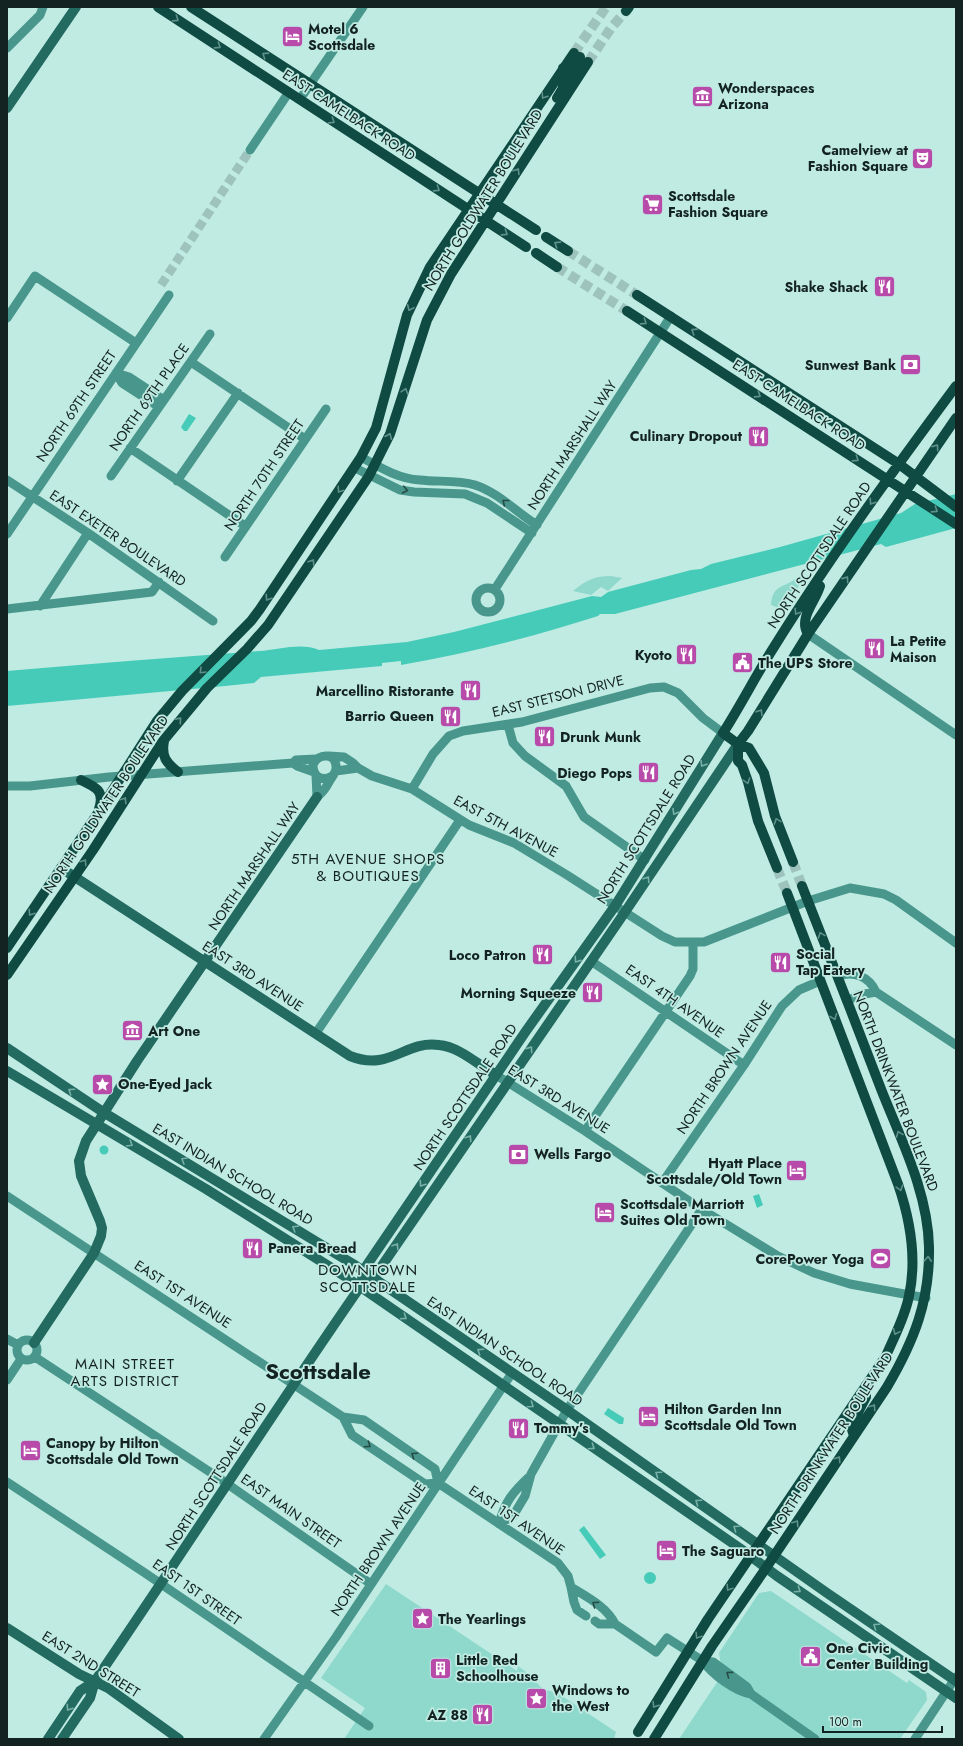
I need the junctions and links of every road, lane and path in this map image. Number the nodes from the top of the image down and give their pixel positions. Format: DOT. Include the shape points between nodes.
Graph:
graph roads {
  1 [pos="76,7"];
  2 [pos="158,7"];
  3 [pos="191,7"];
  4 [pos="363,7"];
  5 [pos="41,11"];
  6 [pos="9,43"];
  7 [pos="563,68"];
  8 [pos="310,84"];
  9 [pos="289,92"];
  10 [pos="300,99"];
  11 [pos="7,108"];
  12 [pos="544,129"];
  13 [pos="250,150"];
  14 [pos="479,193"];
  15 [pos="496,204"];
  16 [pos="468,209"];
  17 [pos="485,220"];
  18 [pos="536,230"];
  19 [pos="546,237"];
  20 [pos="526,246"];
  21 [pos="568,251"];
  22 [pos="536,253"];
  23 [pos="557,267"];
  24 [pos="169,295"];
  25 [pos="638,295"];
  26 [pos="627,311"];
  27 [pos="671,316"];
  28 [pos="7,318"];
  29 [pos="661,333"];
  30 [pos="210,334"];
  31 [pos="136,343"];
  32 [pos="191,362"];
  33 [pos="116,373"];
  34 [pos="956,386"];
  35 [pos="238,393"];
  36 [pos="161,404"];
  37 [pos="326,409"];
  38 [pos="956,418"];
  39 [pos="305,439"];
  40 [pos="130,448"];
  41 [pos="361,457"];
  42 [pos="899,464"];
  43 [pos="375,465"];
  44 [pos="355,468"];
  45 [pos="111,476"];
  46 [pos="369,476"];
  47 [pos="915,476"];
  48 [pos="888,479"];
  49 [pos="7,480"];
  50 [pos="178,481"];
  51 [pos="906,490"];
  52 [pos="32,497"];
  53 [pos="956,507"];
  54 [pos="956,524"];
  55 [pos="245,526"];
  56 [pos="534,529"];
  57 [pos="88,533"];
  58 [pos="7,534"];
  59 [pos="225,557"];
  60 [pos="824,572"];
  61 [pos="159,582"];
  62 [pos="495,589"];
  63 [pos="40,606"];
  64 [pos="7,609"];
  65 [pos="213,621"];
  66 [pos="808,634"];
  67 [pos="508,725"];
  68 [pos="723,733"];
  69 [pos="956,735"];
  70 [pos="164,738"];
  71 [pos="738,744"];
  72 [pos="329,756"];
  73 [pos="316,759"];
  74 [pos="293,763"];
  75 [pos="358,768"];
  76 [pos="178,772"];
  77 [pos="315,773"];
  78 [pos="334,773"];
  79 [pos="141,775"];
  80 [pos="122,776"];
  81 [pos="81,780"];
  82 [pos="7,786"];
  83 [pos="412,789"];
  84 [pos="317,797"];
  85 [pos="98,813"];
  86 [pos="460,820"];
  87 [pos="645,860"];
  88 [pos="793,862"];
  89 [pos="61,868"];
  90 [pos="778,868"];
  91 [pos="75,876"];
  92 [pos="802,886"];
  93 [pos="787,893"];
  94 [pos="808,901"];
  95 [pos="615,906"];
  96 [pos="792,907"];
  97 [pos="625,912"];
  98 [pos="693,943"];
  99 [pos="956,943"];
  100 [pos="7,948"];
  101 [pos="591,961"];
  102 [pos="205,962"];
  103 [pos="7,975"];
  104 [pos="838,976"];
  105 [pos="820,981"];
  106 [pos="876,992"];
  107 [pos="847,1001"];
  108 [pos="666,1012"];
  109 [pos="316,1033"];
  110 [pos="956,1045"];
  111 [pos="7,1048"];
  112 [pos="744,1065"];
  113 [pos="7,1071"];
  114 [pos="496,1075"];
  115 [pos="507,1081"];
  116 [pos="104,1112"];
  117 [pos="96,1124"];
  118 [pos="585,1131"];
  119 [pos="662,1183"];
  120 [pos="7,1196"];
  121 [pos="254,1202"];
  122 [pos="702,1209"];
  123 [pos="246,1215"];
  124 [pos="94,1253"];
  125 [pos="363,1271"];
  126 [pos="373,1278"];
  127 [pos="360,1287"];
  128 [pos="910,1295"];
  129 [pos="926,1298"];
  130 [pos="7,1339"];
  131 [pos="34,1343"];
  132 [pos="18,1345"];
  133 [pos="35,1357"];
  134 [pos="21,1359"];
  135 [pos="512,1373"];
  136 [pos="7,1380"];
  137 [pos="293,1384"];
  138 [pos="866,1385"];
  139 [pos="503,1386"];
  140 [pos="567,1410"];
  141 [pos="342,1417"];
  142 [pos="560,1425"];
  143 [pos="854,1436"];
  144 [pos="7,1482"];
  145 [pos="438,1483"];
  146 [pos="228,1484"];
  147 [pos="499,1524"];
  148 [pos="759,1544"];
  149 [pos="751,1556"];
  150 [pos="774,1556"];
  151 [pos="766,1568"];
  152 [pos="161,1584"];
  153 [pos="371,1584"];
  154 [pos="572,1587"];
  155 [pos="586,1616"];
  156 [pos="595,1621"];
  157 [pos="615,1624"];
  158 [pos="7,1628"];
  159 [pos="688,1652"];
  160 [pos="703,1661"];
  161 [pos="955,1679"];
  162 [pos="95,1681"];
  163 [pos="305,1681"];
  164 [pos="946,1691"];
  165 [pos="956,1698"];
  166 [pos="369,1726"];
  167 [pos="638,1732"];
  168 [pos="48,1739"];
  169 [pos="62,1739"];
  170 [pos="179,1739"];
  171 [pos="264,1739"];
  172 [pos="654,1739"];
  173 [pos="815,1739"];
  174 [pos="914,1739"];
  1 -- 11 [label="main road"];
  2 -- 9 [label="main road, EAST CAMELBACK ROAD, one-way"];
  8 -- 3 [label="main road, EAST CAMELBACK ROAD, one-way"];
  4 -- 8 [label="street"];
  5 -- 6 [label="street" via="26,31"];
  7 -- 12 [label="main road" via="563,88 542,122"];
  7 -- 12 [label="main road, NORTH GOLDWATER BOULEVARD" via="581,57 571,71 570,89"];
  7 -- 14 [label="main road, NORTH GOLDWATER BOULEVARD, one-way"];
  8 -- 10 [label="street"];
  8 -- 14 [label="main road, EAST CAMELBACK ROAD"];
  9 -- 10 [label="main road, EAST CAMELBACK ROAD"];
  9 -- 13 [label="street"];
  10 -- 16 [label="main road, EAST CAMELBACK ROAD, one-way"];
  15 -- 12 [label="main road, NORTH GOLDWATER BOULEVARD, one-way"];
  14 -- 15 [label="main road, EAST CAMELBACK ROAD"];
  14 -- 16 [label="main road, NORTH GOLDWATER BOULEVARD"];
  15 -- 17 [label="main road, NORTH GOLDWATER BOULEVARD"];
  15 -- 18 [label="main road, EAST CAMELBACK ROAD"];
  16 -- 17 [label="main road, EAST CAMELBACK ROAD"];
  16 -- 41 [label="main road, NORTH GOLDWATER BOULEVARD, one-way" via="430,268 407,315 376,428"];
  17 -- 20 [label="main road, EAST CAMELBACK ROAD, one-way"];
  43 -- 17 [label="main road, NORTH GOLDWATER BOULEVARD, one-way" via="398,413 427,320 451,274"];
  21 -- 19 [label="main road, one-way"];
  22 -- 23 [label="main road"];
  24 -- 31 [label="street, NORTH 69TH STREET"];
  25 -- 27 [label="main road, EAST CAMELBACK ROAD"];
  26 -- 29 [label="main road, EAST CAMELBACK ROAD, one-way"];
  27 -- 29 [label="street, NORTH MARSHALL WAY"];
  42 -- 27 [label="main road, EAST CAMELBACK ROAD, one-way"];
  28 -- 31 [label="street" via="34,276"];
  29 -- 48 [label="main road, EAST CAMELBACK ROAD, one-way"];
  29 -- 56 [label="street, NORTH MARSHALL WAY"];
  30 -- 32 [label="street, NORTH 69TH PLACE"];
  31 -- 33 [label="street, NORTH 69TH STREET"];
  32 -- 35 [label="street"];
  32 -- 36 [label="street, NORTH 69TH PLACE"];
  33 -- 36 [label="street" via="129,377"];
  33 -- 52 [label="street, NORTH 69TH STREET"];
  34 -- 42 [label="main road, NORTH SCOTTSDALE ROAD"];
  35 -- 39 [label="street"];
  35 -- 50 [label="street"];
  36 -- 40 [label="street, NORTH 69TH PLACE"];
  37 -- 39 [label="street, NORTH 70TH STREET"];
  47 -- 38 [label="main road, NORTH SCOTTSDALE ROAD, one-way"];
  39 -- 55 [label="street, NORTH 70TH STREET"];
  40 -- 45 [label="street, NORTH 69TH PLACE"];
  40 -- 50 [label="street"];
  41 -- 43 [label="street"];
  41 -- 44 [label="main road, NORTH GOLDWATER BOULEVARD"];
  42 -- 47 [label="main road, EAST CAMELBACK ROAD"];
  42 -- 48 [label="main road, NORTH SCOTTSDALE ROAD"];
  43 -- 46 [label="main road, NORTH GOLDWATER BOULEVARD"];
  56 -- 43 [label="street, one-way" via="494,493 478,486 409,479"];
  44 -- 46 [label="street"];
  44 -- 80 [label="main road, NORTH GOLDWATER BOULEVARD, one-way" via="260,609 157,721"];
  46 -- 56 [label="street, one-way" via="400,490 466,494"];
  70 -- 46 [label="main road, NORTH GOLDWATER BOULEVARD, one-way" via="207,688 268,625"];
  47 -- 51 [label="main road, NORTH SCOTTSDALE ROAD"];
  47 -- 53 [label="main road, EAST CAMELBACK ROAD"];
  48 -- 51 [label="main road, EAST CAMELBACK ROAD"];
  48 -- 60 [label="main road, NORTH SCOTTSDALE ROAD, one-way"];
  49 -- 52 [label="street, EAST EXETER BOULEVARD"];
  50 -- 55 [label="street"];
  51 -- 54 [label="main road, EAST CAMELBACK ROAD, one-way"];
  66 -- 51 [label="main road, NORTH SCOTTSDALE ROAD, one-way"];
  52 -- 57 [label="street, EAST EXETER BOULEVARD"];
  52 -- 58 [label="street, NORTH 69TH STREET"];
  55 -- 59 [label="street, NORTH 70TH STREET"];
  56 -- 62 [label="street, NORTH MARSHALL WAY"];
  57 -- 61 [label="street, EAST EXETER BOULEVARD"];
  57 -- 63 [label="street"];
  60 -- 66 [label="main road" via="819,590 805,619 804,627"];
  60 -- 68 [label="main road, NORTH SCOTTSDALE ROAD, one-way" via="773,648"];
  61 -- 63 [label="street" via="152,592"];
  61 -- 65 [label="street, EAST EXETER BOULEVARD"];
  63 -- 64 [label="street"];
  66 -- 69 [label="street"];
  71 -- 66 [label="main road, NORTH SCOTTSDALE ROAD, one-way"];
  67 -- 68 [label="street, EAST STETSON DRIVE" via="650,688 664,687 678,693 703,718"];
  67 -- 83 [label="street, EAST STETSON DRIVE" via="463,731 449,736 437,749"];
  67 -- 87 [label="street" via="513,743 525,756 566,786 584,817"];
  68 -- 71 [label="main road"];
  68 -- 87 [label="main road, NORTH SCOTTSDALE ROAD, one-way"];
  70 -- 76 [label="main road" via="162,750 165,759"];
  70 -- 79 [label="main road, NORTH GOLDWATER BOULEVARD"];
  88 -- 71 [label="main road, one-way" via="775,816 764,773 749,748"];
  71 -- 90 [label="main road, one-way" via="738,761 742,765 758,821"];
  97 -- 71 [label="main road, NORTH SCOTTSDALE ROAD, one-way"];
  72 -- 73 [label="street"];
  72 -- 75 [label="street, EAST 5TH AVENUE" via="344,757"];
  72 -- 78 [label="street" via="335,762"];
  73 -- 74 [label="street" via="296,760"];
  73 -- 77 [label="street" via="313,765"];
  74 -- 76 [label="street"];
  74 -- 77 [label="street"];
  75 -- 78 [label="street"];
  75 -- 83 [label="street, EAST 5TH AVENUE" via="377,779"];
  76 -- 79 [label="street"];
  77 -- 78 [label="street" via="324,779"];
  77 -- 84 [label="street, NORTH MARSHALL WAY"];
  78 -- 84 [label="street, NORTH MARSHALL WAY"];
  79 -- 80 [label="street"];
  91 -- 79 [label="main road, NORTH GOLDWATER BOULEVARD, one-way"];
  80 -- 81 [label="street"];
  80 -- 85 [label="main road, NORTH GOLDWATER BOULEVARD"];
  81 -- 82 [label="street"];
  81 -- 85 [label="main road" via="93,786 100,794 102,800"];
  83 -- 86 [label="street, EAST 5TH AVENUE"];
  84 -- 102 [label="main road, NORTH MARSHALL WAY"];
  85 -- 89 [label="main road, NORTH GOLDWATER BOULEVARD"];
  86 -- 95 [label="street, EAST 5TH AVENUE" via="514,843"];
  86 -- 109 [label="street"];
  87 -- 95 [label="main road, NORTH SCOTTSDALE ROAD"];
  89 -- 91 [label="main road, EAST 3RD AVENUE"];
  89 -- 100 [label="main road, NORTH GOLDWATER BOULEVARD, one-way"];
  91 -- 102 [label="main road, EAST 3RD AVENUE"];
  91 -- 103 [label="main road, NORTH GOLDWATER BOULEVARD"];
  92 -- 94 [label="main road, NORTH DRINKWATER BOULEVARD"];
  93 -- 96 [label="main road, NORTH DRINKWATER BOULEVARD"];
  94 -- 96 [label="street, EAST 5TH AVENUE"];
  94 -- 99 [label="street" via="850,888 884,894"];
  104 -- 94 [label="main road, NORTH DRINKWATER BOULEVARD, one-way"];
  95 -- 97 [label="street, EAST 5TH AVENUE"];
  95 -- 114 [label="main road, NORTH SCOTTSDALE ROAD, one-way"];
  96 -- 98 [label="street, EAST 5TH AVENUE" via="717,938"];
  96 -- 105 [label="main road, NORTH DRINKWATER BOULEVARD"];
  97 -- 98 [label="street, EAST 5TH AVENUE" via="668,939"];
  97 -- 101 [label="main road, NORTH SCOTTSDALE ROAD"];
  98 -- 108 [label="street" via="690,976"];
  101 -- 108 [label="street, EAST 4TH AVENUE"];
  115 -- 101 [label="main road, NORTH SCOTTSDALE ROAD, one-way"];
  102 -- 109 [label="main road, EAST 3RD AVENUE"];
  102 -- 116 [label="main road, NORTH MARSHALL WAY"];
  104 -- 106 [label="street" via="848,973 859,976 873,986"];
  104 -- 107 [label="main road, NORTH DRINKWATER BOULEVARD"];
  105 -- 112 [label="street, NORTH BROWN AVENUE" via="798,990 789,997"];
  105 -- 128 [label="main road, NORTH DRINKWATER BOULEVARD, one-way" via="906,1206 912,1252"];
  106 -- 107 [label="street"];
  106 -- 110 [label="street"];
  129 -- 107 [label="main road, NORTH DRINKWATER BOULEVARD, one-way" via="929,1247 924,1204"];
  108 -- 112 [label="street, EAST 4TH AVENUE"];
  108 -- 118 [label="street"];
  109 -- 114 [label="main road, EAST 3RD AVENUE" via="350,1056 371,1061 384,1060 414,1048 447,1046"];
  116 -- 111 [label="main road, EAST INDIAN SCHOOL ROAD, one-way"];
  112 -- 119 [label="street, NORTH BROWN AVENUE"];
  113 -- 117 [label="main road, EAST INDIAN SCHOOL ROAD"];
  114 -- 115 [label="street, EAST 3RD AVENUE"];
  114 -- 125 [label="main road, NORTH SCOTTSDALE ROAD, one-way"];
  115 -- 118 [label="street, EAST 3RD AVENUE"];
  126 -- 115 [label="main road, NORTH SCOTTSDALE ROAD, one-way"];
  116 -- 117 [label="main road, NORTH MARSHALL WAY"];
  121 -- 116 [label="main road, EAST INDIAN SCHOOL ROAD, one-way"];
  117 -- 123 [label="main road, EAST INDIAN SCHOOL ROAD, one-way"];
  117 -- 124 [label="main road, NORTH MARSHALL WAY" via="79,1161 81,1176 102,1228"];
  118 -- 119 [label="street, EAST 3RD AVENUE"];
  119 -- 122 [label="street, EAST 3RD AVENUE"];
  120 -- 124 [label="street, EAST 1ST AVENUE"];
  121 -- 123 [label="main road"];
  125 -- 121 [label="main road, EAST INDIAN SCHOOL ROAD, one-way"];
  122 -- 128 [label="street, EAST 3RD AVENUE" via="767,1251 814,1273 850,1284"];
  122 -- 140 [label="street"];
  123 -- 127 [label="main road, EAST INDIAN SCHOOL ROAD"];
  124 -- 131 [label="main road, NORTH MARSHALL WAY"];
  124 -- 137 [label="street, EAST 1ST AVENUE"];
  125 -- 126 [label="main road, EAST INDIAN SCHOOL ROAD"];
  125 -- 127 [label="main road, NORTH SCOTTSDALE ROAD"];
  126 -- 127 [label="main road, NORTH SCOTTSDALE ROAD"];
  135 -- 126 [label="main road, EAST INDIAN SCHOOL ROAD, one-way"];
  127 -- 137 [label="main road, NORTH SCOTTSDALE ROAD"];
  127 -- 139 [label="main road, EAST INDIAN SCHOOL ROAD, one-way"];
  128 -- 129 [label="street, EAST 3RD AVENUE"];
  128 -- 138 [label="main road, NORTH DRINKWATER BOULEVARD, one-way" via="886,1356"];
  143 -- 129 [label="main road, NORTH DRINKWATER BOULEVARD, one-way" via="901,1362"];
  130 -- 132 [label="street"];
  131 -- 132 [label="street" via="25,1340"];
  131 -- 133 [label="street" via="37,1350"];
  132 -- 134 [label="street" via="17,1353"];
  133 -- 134 [label="street" via="27,1361"];
  133 -- 146 [label="street, EAST MAIN STREET"];
  134 -- 136 [label="street"];
  135 -- 139 [label="street, NORTH BROWN AVENUE"];
  135 -- 140 [label="main road, EAST INDIAN SCHOOL ROAD"];
  137 -- 141 [label="street, EAST 1ST AVENUE"];
  137 -- 146 [label="main road, NORTH SCOTTSDALE ROAD"];
  138 -- 143 [label="main road" via="866,1397 851,1426"];
  138 -- 148 [label="main road, NORTH DRINKWATER BOULEVARD"];
  139 -- 142 [label="main road, EAST INDIAN SCHOOL ROAD, one-way"];
  139 -- 145 [label="street, NORTH BROWN AVENUE"];
  140 -- 142 [label="street"];
  148 -- 140 [label="main road, EAST INDIAN SCHOOL ROAD, one-way"];
  141 -- 145 [label="street, EAST 1ST AVENUE, one-way" via="352,1435 425,1484"];
  145 -- 141 [label="street, EAST 1ST AVENUE, one-way" via="435,1470 364,1420"];
  142 -- 147 [label="street" via="530,1476 516,1489 503,1508"];
  142 -- 149 [label="main road, EAST INDIAN SCHOOL ROAD, one-way"];
  150 -- 143 [label="main road, NORTH DRINKWATER BOULEVARD, one-way"];
  144 -- 152 [label="street, EAST 1ST STREET"];
  145 -- 147 [label="street, EAST 1ST AVENUE"];
  145 -- 153 [label="street, NORTH BROWN AVENUE"];
  146 -- 152 [label="main road, NORTH SCOTTSDALE ROAD"];
  146 -- 153 [label="street, EAST MAIN STREET"];
  147 -- 154 [label="street, EAST 1ST AVENUE" via="558,1563"];
  148 -- 149 [label="main road, NORTH DRINKWATER BOULEVARD"];
  148 -- 150 [label="main road, EAST INDIAN SCHOOL ROAD"];
  149 -- 151 [label="main road, EAST INDIAN SCHOOL ROAD"];
  149 -- 159 [label="main road, NORTH DRINKWATER BOULEVARD, one-way"];
  150 -- 151 [label="main road, NORTH DRINKWATER BOULEVARD"];
  161 -- 150 [label="main road, EAST INDIAN SCHOOL ROAD, one-way"];
  151 -- 160 [label="main road, NORTH DRINKWATER BOULEVARD"];
  151 -- 164 [label="main road, EAST INDIAN SCHOOL ROAD, one-way"];
  152 -- 162 [label="main road, NORTH SCOTTSDALE ROAD"];
  152 -- 163 [label="street, EAST 1ST STREET"];
  153 -- 163 [label="street, NORTH BROWN AVENUE"];
  154 -- 155 [label="street, EAST 1ST AVENUE" via="574,1602 578,1610"];
  157 -- 154 [label="street, EAST 1ST AVENUE, one-way" via="604,1610"];
  156 -- 157 [label="street, EAST 1ST AVENUE" via="598,1624"];
  157 -- 159 [label="street, EAST 1ST AVENUE" via="656,1652 667,1638"];
  158 -- 162 [label="main road, EAST 2ND STREET"];
  159 -- 160 [label="street, EAST 1ST AVENUE"];
  159 -- 167 [label="main road, NORTH DRINKWATER BOULEVARD, one-way"];
  160 -- 172 [label="main road, NORTH DRINKWATER BOULEVARD"];
  160 -- 173 [label="street, EAST 1ST AVENUE" via="708,1669 742,1693 751,1694"];
  161 -- 164 [label="street"];
  162 -- 168 [label="main road, NORTH SCOTTSDALE ROAD, one-way" via="80,1691"];
  162 -- 169 [label="main road, NORTH SCOTTSDALE ROAD" via="90,1698"];
  162 -- 170 [label="main road, EAST 2ND STREET"];
  163 -- 166 [label="street, EAST 1ST STREET"];
  163 -- 171 [label="street, NORTH BROWN AVENUE"];
  164 -- 165 [label="main road, EAST INDIAN SCHOOL ROAD"];
  164 -- 174 [label="street"];
}
